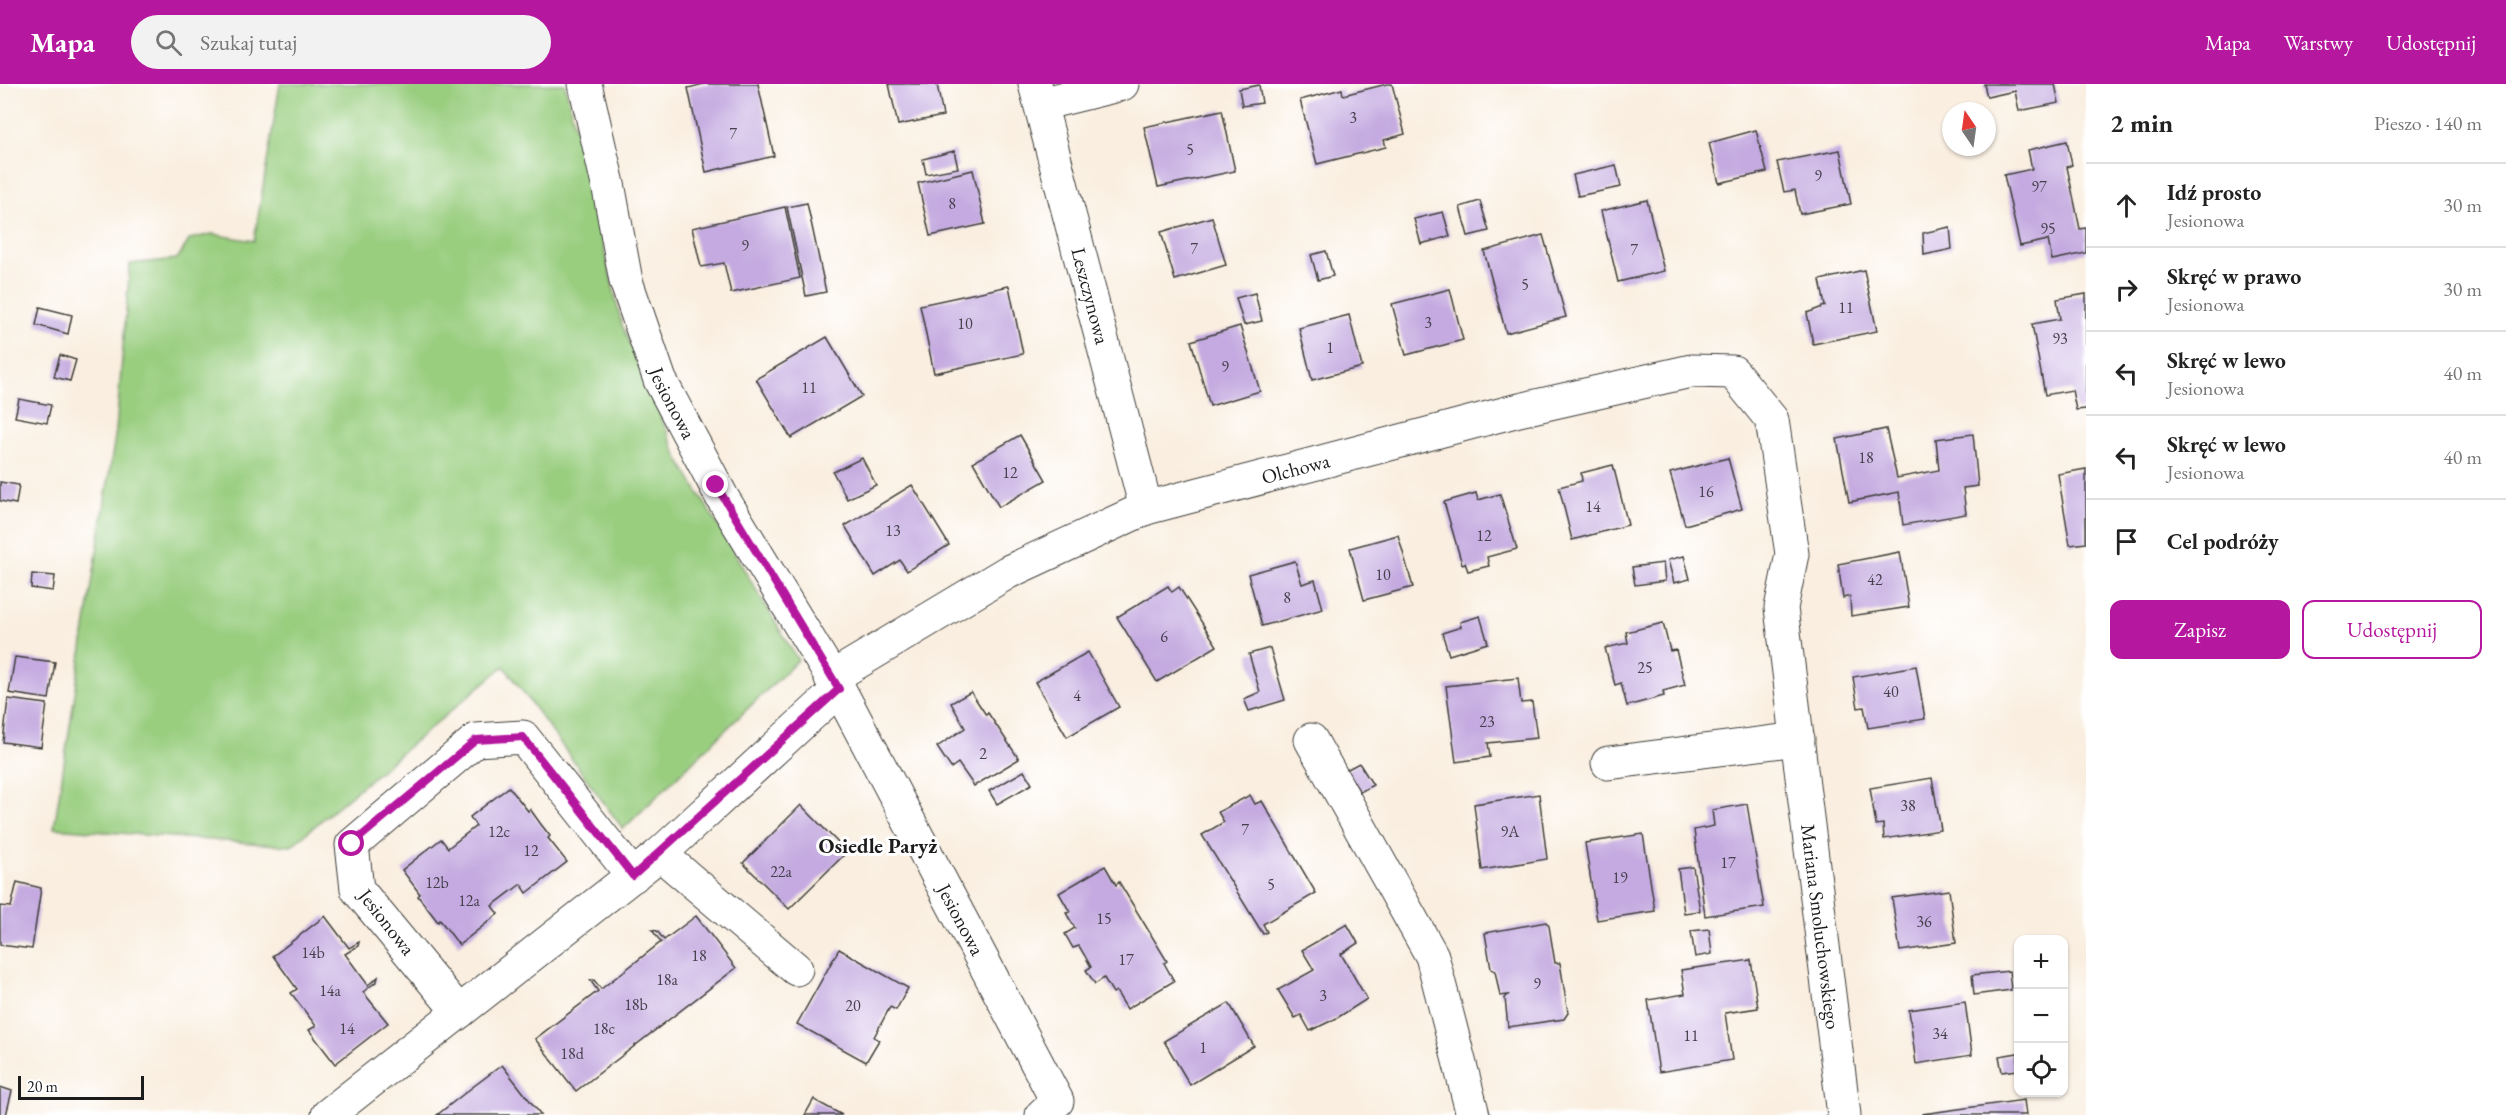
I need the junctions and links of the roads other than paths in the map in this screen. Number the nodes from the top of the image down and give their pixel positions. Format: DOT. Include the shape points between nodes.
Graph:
graph roads {
  1 [pos="585,84"];
  2 [pos="1122,84"];
  3 [pos="1038,94"];
  4 [pos="1772,420"];
  5 [pos="1146,508"];
  6 [pos="835,683"];
  7 [pos="1798,739"];
  8 [pos="1311,740"];
  9 [pos="1608,763"];
  10 [pos="660,854"];
  11 [pos="633,876"];
  12 [pos="796,969"];
  13 [pos="459,1012"];
  14 [pos="1059,1110"];
  15 [pos="328,1115"];
  16 [pos="1473,1115"];
  17 [pos="1844,1115"];
  1 -- 6 [label="street, Jesionowa" via="626,281 660,380 722,497"];
  2 -- 3 [label="street"];
  3 -- 5 [label="street, Leszczynowa"];
  4 -- 5 [label="street, Olchowa" via="1733,372 1690,371 1515,411"];
  4 -- 7 [label="street, Mariana Smoluchowskiego" via="1792,554 1781,608"];
  5 -- 6 [label="street, Olchowa" via="1008,572"];
  6 -- 10 [label="street"];
  6 -- 14 [label="street, Jesionowa"];
  7 -- 9 [label="street"];
  7 -- 17 [label="street, Mariana Smoluchowskiego"];
  8 -- 16 [label="street" via="1432,956"];
  10 -- 11 [label="street"];
  10 -- 12 [label="street"];
  11 -- 13 [label="street"];
  11 -- 13 [label="street, Jesionowa" via="523,737 476,740 352,844 357,889"];
  13 -- 15 [label="street"];
}
